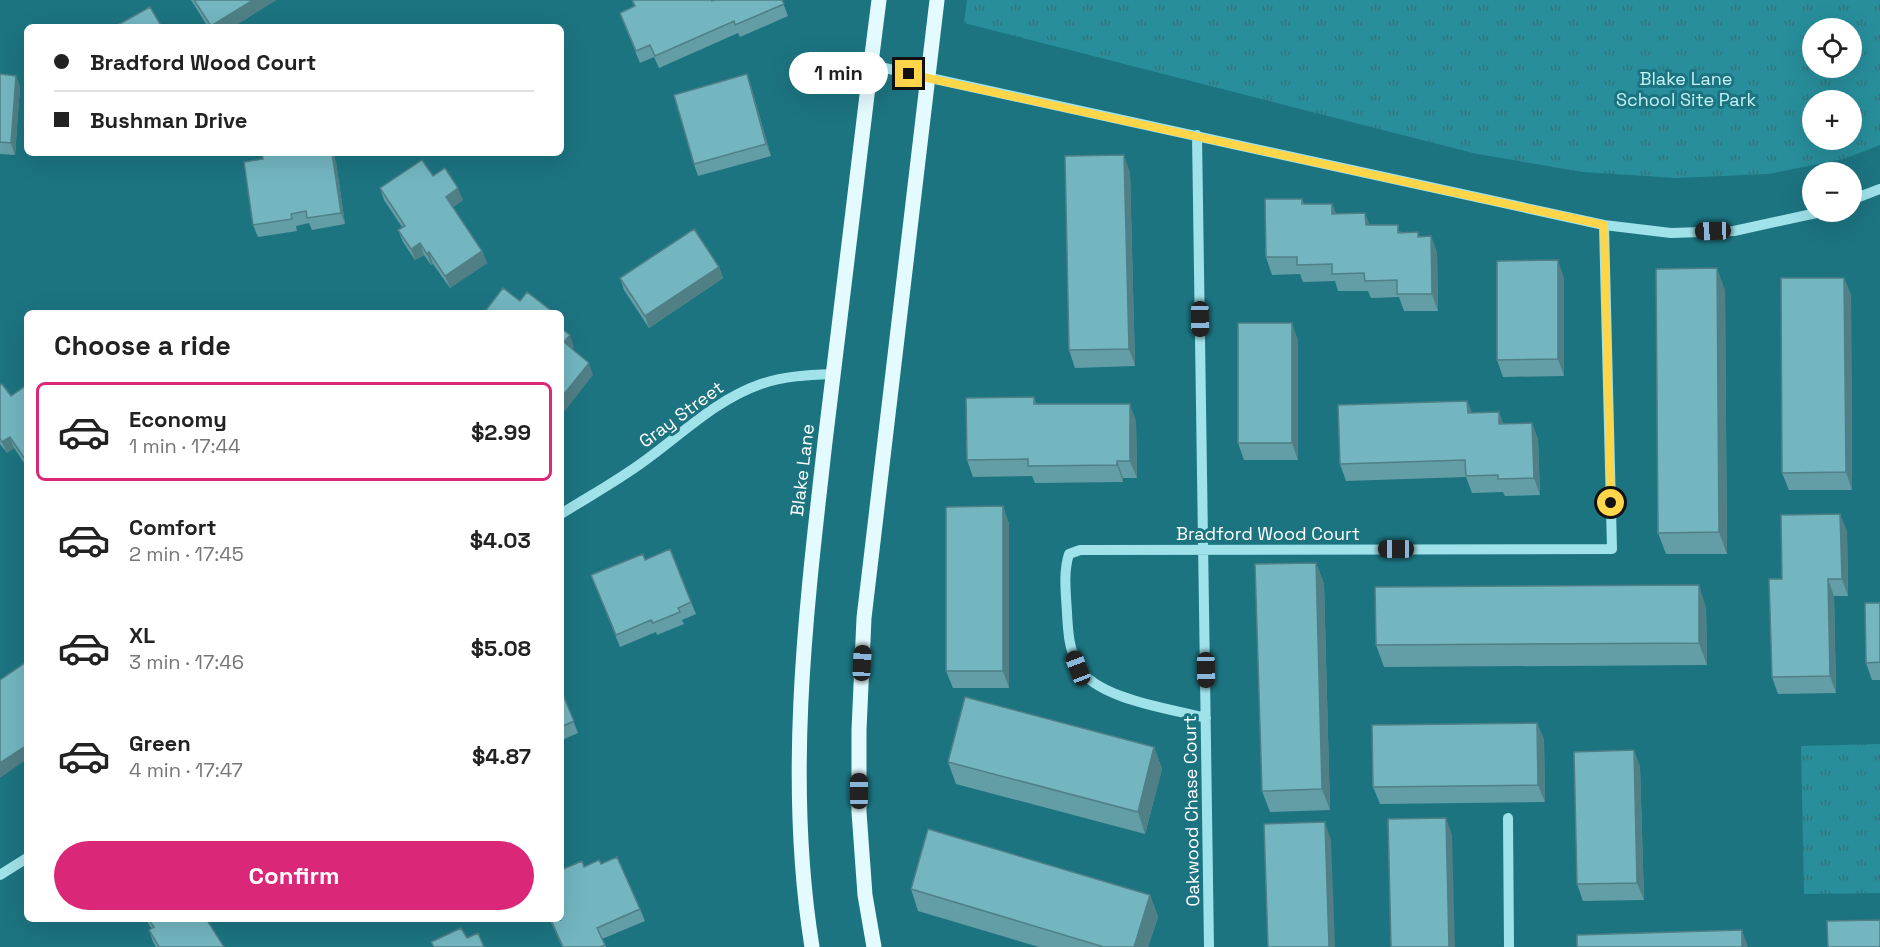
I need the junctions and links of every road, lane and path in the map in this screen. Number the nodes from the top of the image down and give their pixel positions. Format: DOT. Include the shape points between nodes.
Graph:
graph roads {
  1 [pos="879,0"];
  2 [pos="937,0"];
  3 [pos="871,65"];
  4 [pos="928,78"];
  5 [pos="1197,135"];
  6 [pos="1880,189"];
  7 [pos="1862,196"];
  8 [pos="1802,216"];
  9 [pos="1604,225"];
  10 [pos="833,374"];
  11 [pos="564,512"];
  12 [pos="1204,550"];
  13 [pos="1206,718"];
  14 [pos="1508,818"];
  15 [pos="24,860"];
  16 [pos="0,875"];
  17 [pos="812,947"];
  18 [pos="874,947"];
  19 [pos="1209,947"];
  20 [pos="1509,947"];
  1 -- 3 [label="main road, Blake Lane"];
  2 -- 4 [label="main road"];
  3 -- 4 [label="street"];
  3 -- 10 [label="main road, Blake Lane"];
  4 -- 5 [label="street"];
  4 -- 18 [label="main road" via="864,618 859,812 865,895"];
  5 -- 9 [label="street"];
  5 -- 12 [label="street, Oakwood Chase Court"];
  6 -- 7 [label="street"];
  8 -- 9 [label="street" via="1734,231 1671,233"];
  9 -- 12 [label="street, Bradford Wood Court" via="1612,549"];
  10 -- 11 [label="street, Gray Street" via="763,383 739,393 717,405 641,464"];
  10 -- 17 [label="main road, Blake Lane" via="807,594 799,719 799,820"];
  12 -- 13 [label="street, Oakwood Chase Court"];
  12 -- 13 [label="street, Bradford Wood Court" via="1080,550 1069,554 1065,566 1068,640 1078,668 1111,694"];
  13 -- 19 [label="street, Oakwood Chase Court"];
  14 -- 20 [label="street"];
  15 -- 16 [label="street"];
}
